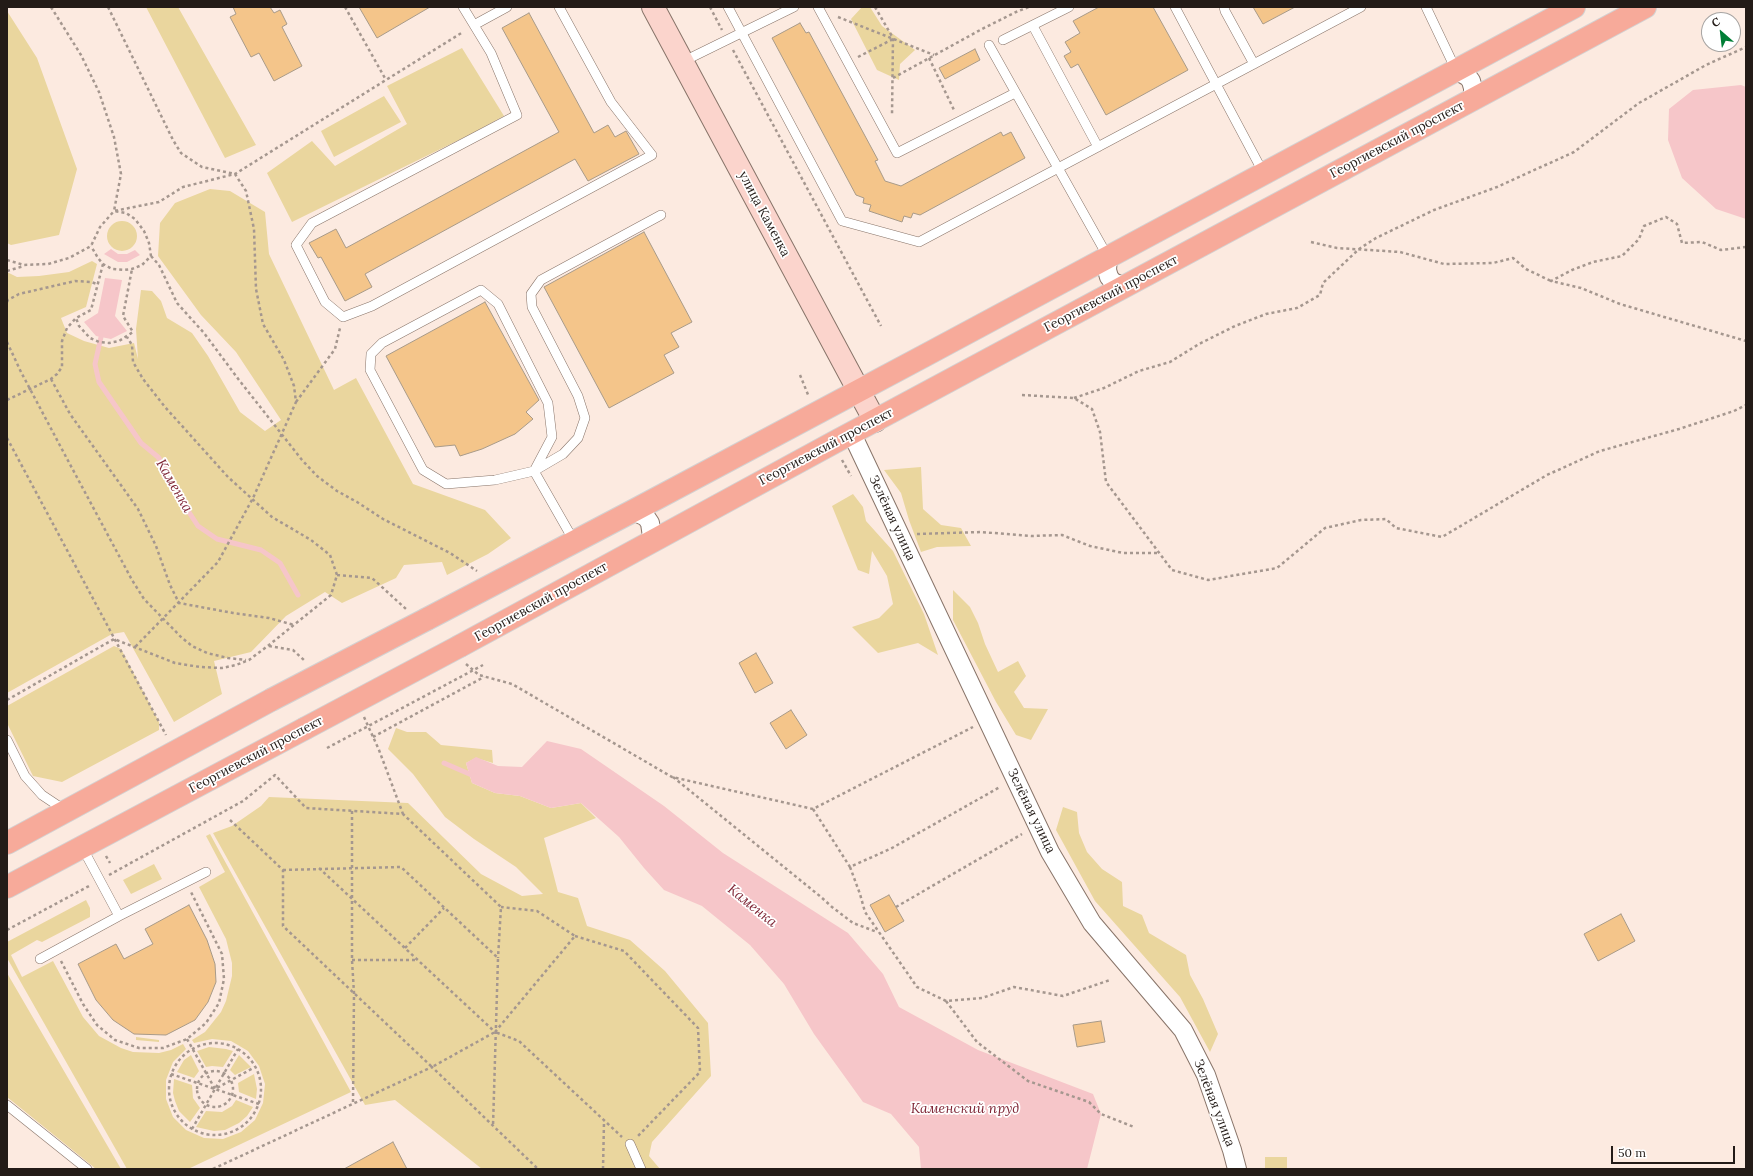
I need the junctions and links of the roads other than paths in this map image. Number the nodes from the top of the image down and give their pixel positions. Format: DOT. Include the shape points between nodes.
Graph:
graph roads {
  1 [pos="462,7"];
  2 [pos="507,7"];
  3 [pos="559,7"];
  4 [pos="653,7"];
  5 [pos="728,7"];
  6 [pos="794,7"];
  7 [pos="1068,7"];
  8 [pos="1175,7"];
  9 [pos="1224,7"];
  10 [pos="1361,7"];
  11 [pos="1426,7"];
  12 [pos="1574,7"];
  13 [pos="1645,7"];
  14 [pos="819,9"];
  15 [pos="474,25"];
  16 [pos="1033,26"];
  17 [pos="742,32"];
  18 [pos="1003,40"];
  19 [pos="989,45"];
  20 [pos="682,62"];
  21 [pos="1254,64"];
  22 [pos="1456,70"];
  23 [pos="1216,84"];
  24 [pos="1015,93"];
  25 [pos="1470,101"];
  26 [pos="1098,147"];
  27 [pos="1058,168"];
  28 [pos="1264,174"];
  29 [pos="661,215"];
  30 [pos="1108,257"];
  31 [pos="1125,287"];
  32 [pos="859,390"];
  33 [pos="876,421"];
  34 [pos="852,434"];
  35 [pos="534,471"];
  36 [pos="633,512"];
  37 [pos="574,541"];
  38 [pos="648,543"];
  39 [pos="7,740"];
  40 [pos="66,811"];
  41 [pos="7,843"];
  42 [pos="82,847"];
  43 [pos="206,872"];
  44 [pos="7,887"];
  45 [pos="120,916"];
  46 [pos="40,959"];
  47 [pos="7,1106"];
  48 [pos="630,1144"];
  49 [pos="88,1169"];
  50 [pos="641,1169"];
  51 [pos="1237,1169"];
  1 -- 15 [label="lane"];
  2 -- 15 [label="lane"];
  3 -- 15 [label="lane" via="611,102 652,155 372,306 343,317 325,302 296,245 312,223 517,115 491,53"];
  4 -- 20 [label="main road, улица Каменка"];
  5 -- 17 [label="lane"];
  6 -- 17 [label="lane"];
  7 -- 16 [label="lane"];
  8 -- 23 [label="lane"];
  9 -- 21 [label="lane"];
  10 -- 21 [label="lane"];
  11 -- 22 [label="lane"];
  12 -- 22 [label="main road"];
  13 -- 25 [label="main road, Георгиевский проспект"];
  14 -- 24 [label="lane" via="897,153"];
  16 -- 18 [label="lane"];
  16 -- 26 [label="lane"];
  17 -- 20 [label="lane"];
  17 -- 27 [label="lane" via="842,221 920,242"];
  19 -- 24 [label="lane"];
  20 -- 32 [label="main road, улица Каменка"];
  21 -- 23 [label="lane"];
  22 -- 25 [label="street" via="1471,81 1474,88"];
  22 -- 28 [label="main road"];
  23 -- 26 [label="lane"];
  23 -- 28 [label="lane"];
  24 -- 27 [label="lane"];
  25 -- 31 [label="main road, Георгиевский проспект"];
  26 -- 27 [label="lane"];
  27 -- 30 [label="lane"];
  28 -- 30 [label="main road"];
  29 -- 35 [label="lane" via="541,280 531,294 532,307 578,396 585,418 578,438 563,454"];
  30 -- 31 [label="street" via="1108,277"];
  30 -- 32 [label="main road"];
  31 -- 33 [label="main road, Георгиевский проспект"];
  32 -- 33 [label="main road, улица Каменка"];
  32 -- 36 [label="main road"];
  33 -- 34 [label="main road, Георгиевский проспект"];
  34 -- 38 [label="main road, Георгиевский проспект"];
  34 -- 51 [label="street, Зелёная улица" via="1050,852 1092,923 1183,1030 1206,1075"];
  35 -- 35 [label="lane" via="552,437 548,403 498,304 481,290 382,343 371,354 370,370 423,470 446,484 495,480"];
  35 -- 37 [label="lane"];
  36 -- 37 [label="main road"];
  36 -- 38 [label="street" via="646,517 650,523 652,537"];
  37 -- 40 [label="main road, bridge" via="419,616"];
  38 -- 42 [label="main road, Георгиевский проспект, bridge" via="461,653 304,729"];
  39 -- 40 [label="lane" via="25,776 42,795"];
  40 -- 41 [label="main road"];
  42 -- 44 [label="main road, Георгиевский проспект"];
  42 -- 45 [label="lane"];
  43 -- 45 [label="lane"];
  45 -- 46 [label="lane"];
  47 -- 49 [label="lane"];
  48 -- 50 [label="lane"];
}
